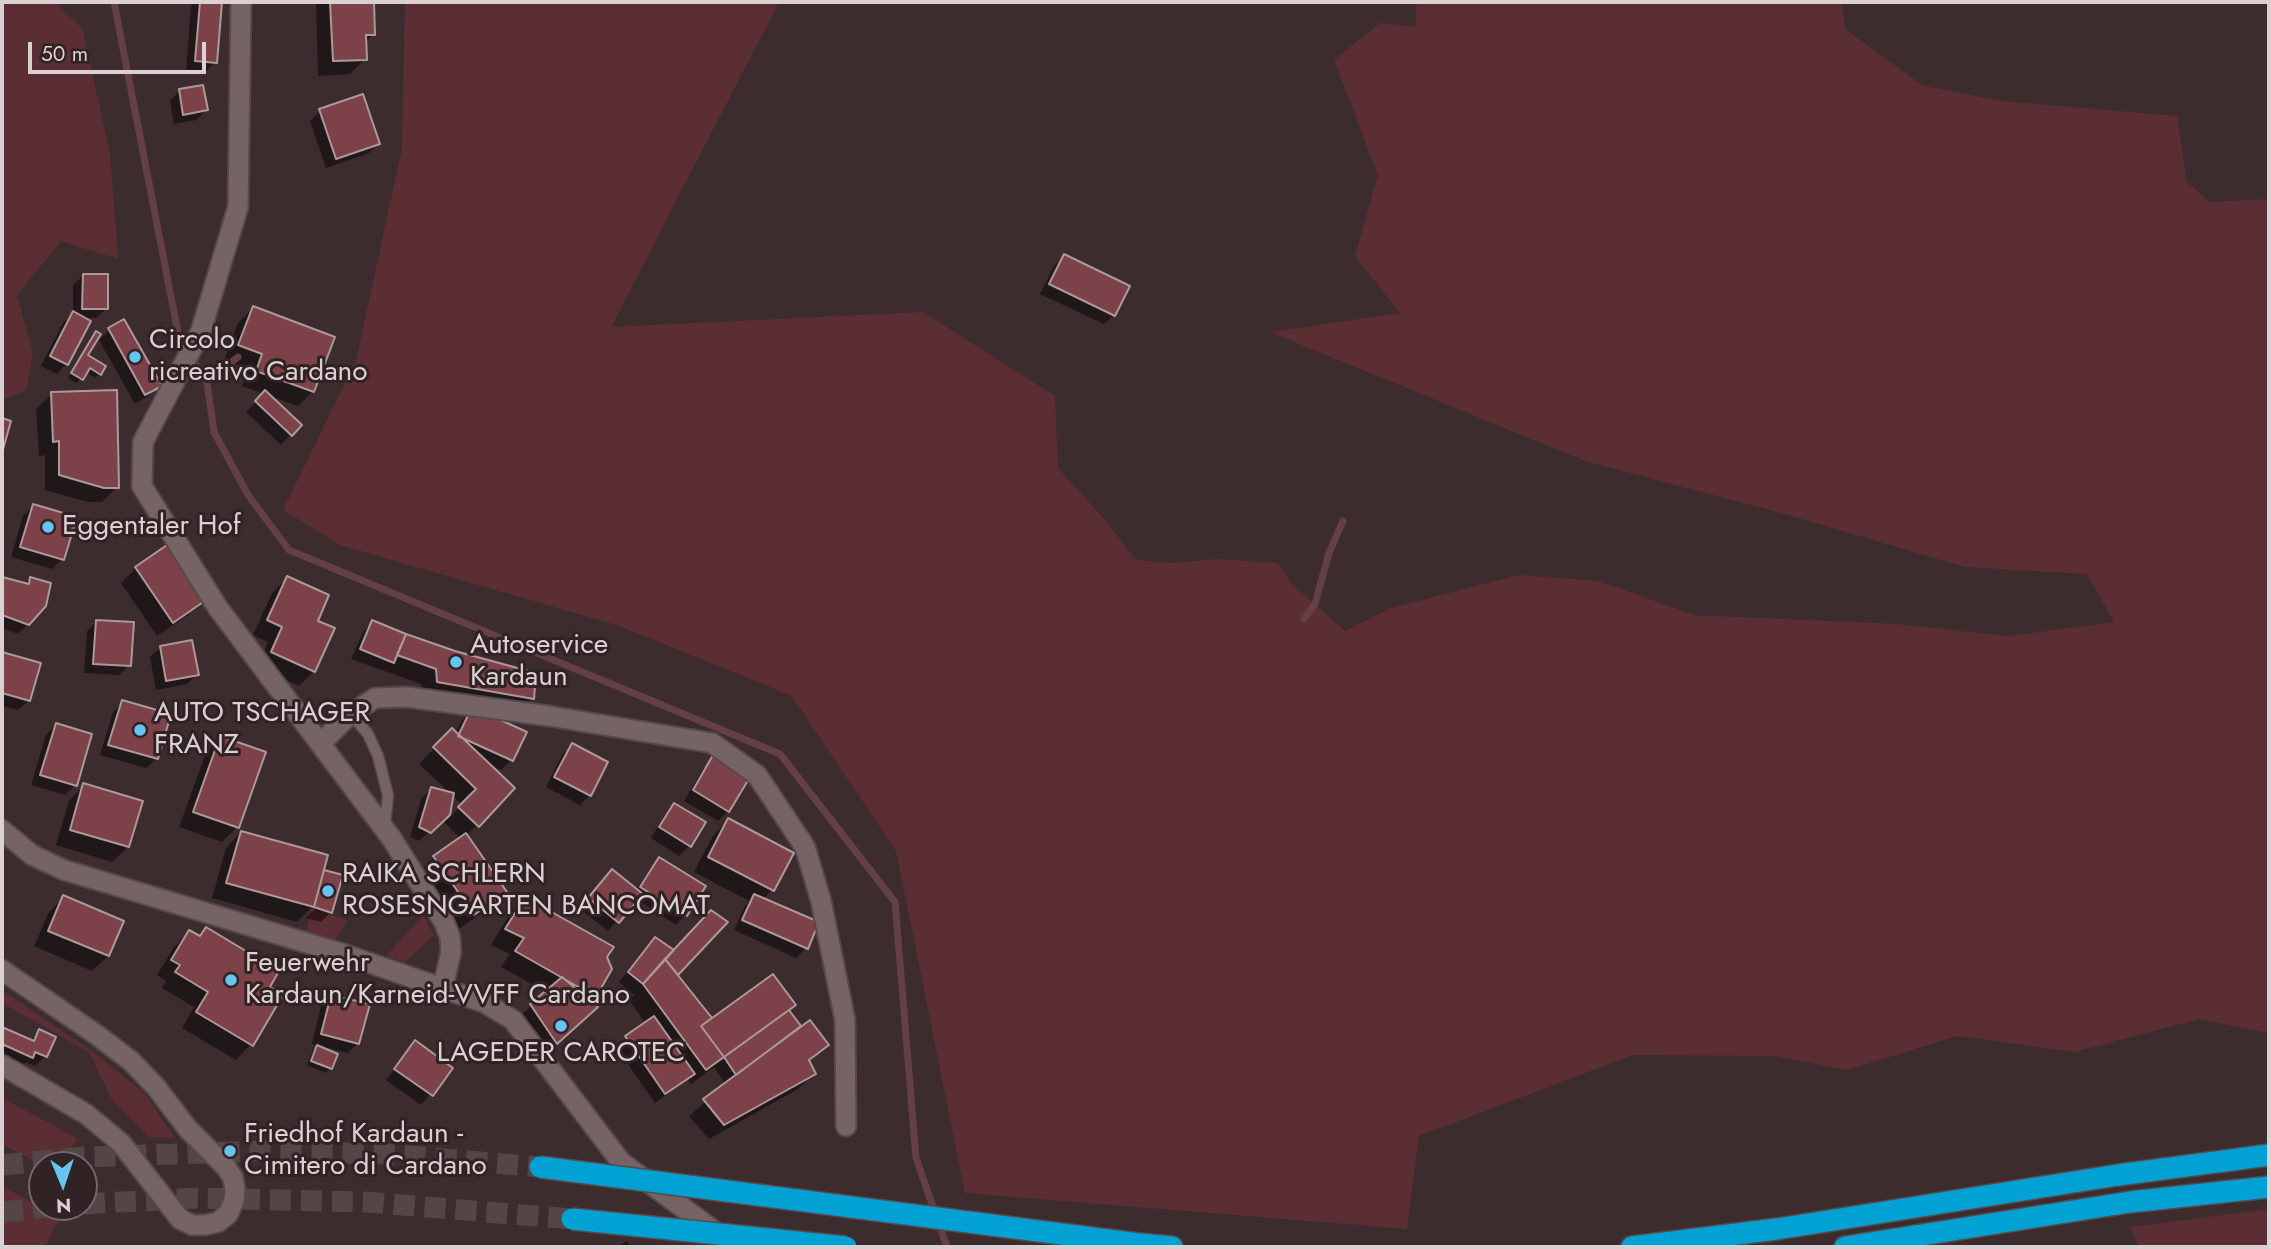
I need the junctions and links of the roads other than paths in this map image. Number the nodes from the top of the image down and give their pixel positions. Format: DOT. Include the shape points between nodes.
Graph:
graph roads {
  1 [pos="241,2"];
  2 [pos="351,714"];
  3 [pos="321,743"];
  4 [pos="384,829"];
  5 [pos="2,830"];
  6 [pos="2,970"];
  7 [pos="443,987"];
  8 [pos="2,1065"];
  9 [pos="846,1126"];
  10 [pos="2269,1155"];
  11 [pos="540,1167"];
  12 [pos="2269,1187"];
  13 [pos="572,1219"];
  14 [pos="700,1219"];
  15 [pos="696,1247"];
  16 [pos="736,1247"];
  17 [pos="846,1247"];
  18 [pos="1172,1247"];
  19 [pos="1632,1247"];
  20 [pos="1845,1247"];
  1 -- 3 [label="street" via="239,207 201,331 143,442 142,486 218,608"];
  2 -- 3 [label="street"];
  2 -- 4 [label="lane" via="378,756 388,795"];
  2 -- 9 [label="street" via="375,698 407,696 549,716 712,743 757,775 805,847 821,901 845,1020"];
  3 -- 4 [label="street"];
  4 -- 7 [label="street" via="450,937"];
  5 -- 7 [label="street" via="32,855 64,870"];
  6 -- 8 [label="street" via="97,1035 156,1087 233,1178 234,1201 228,1214 205,1225 180,1219 121,1143 86,1114"];
  7 -- 14 [label="street" via="513,1020 621,1162"];
  10 -- 19 [label="highway"];
  11 -- 18 [label="highway, bridge"];
  12 -- 20 [label="highway" via="2130,1202"];
  13 -- 17 [label="highway, bridge"];
  14 -- 15 [label="street"];
  14 -- 16 [label="street"];
}
